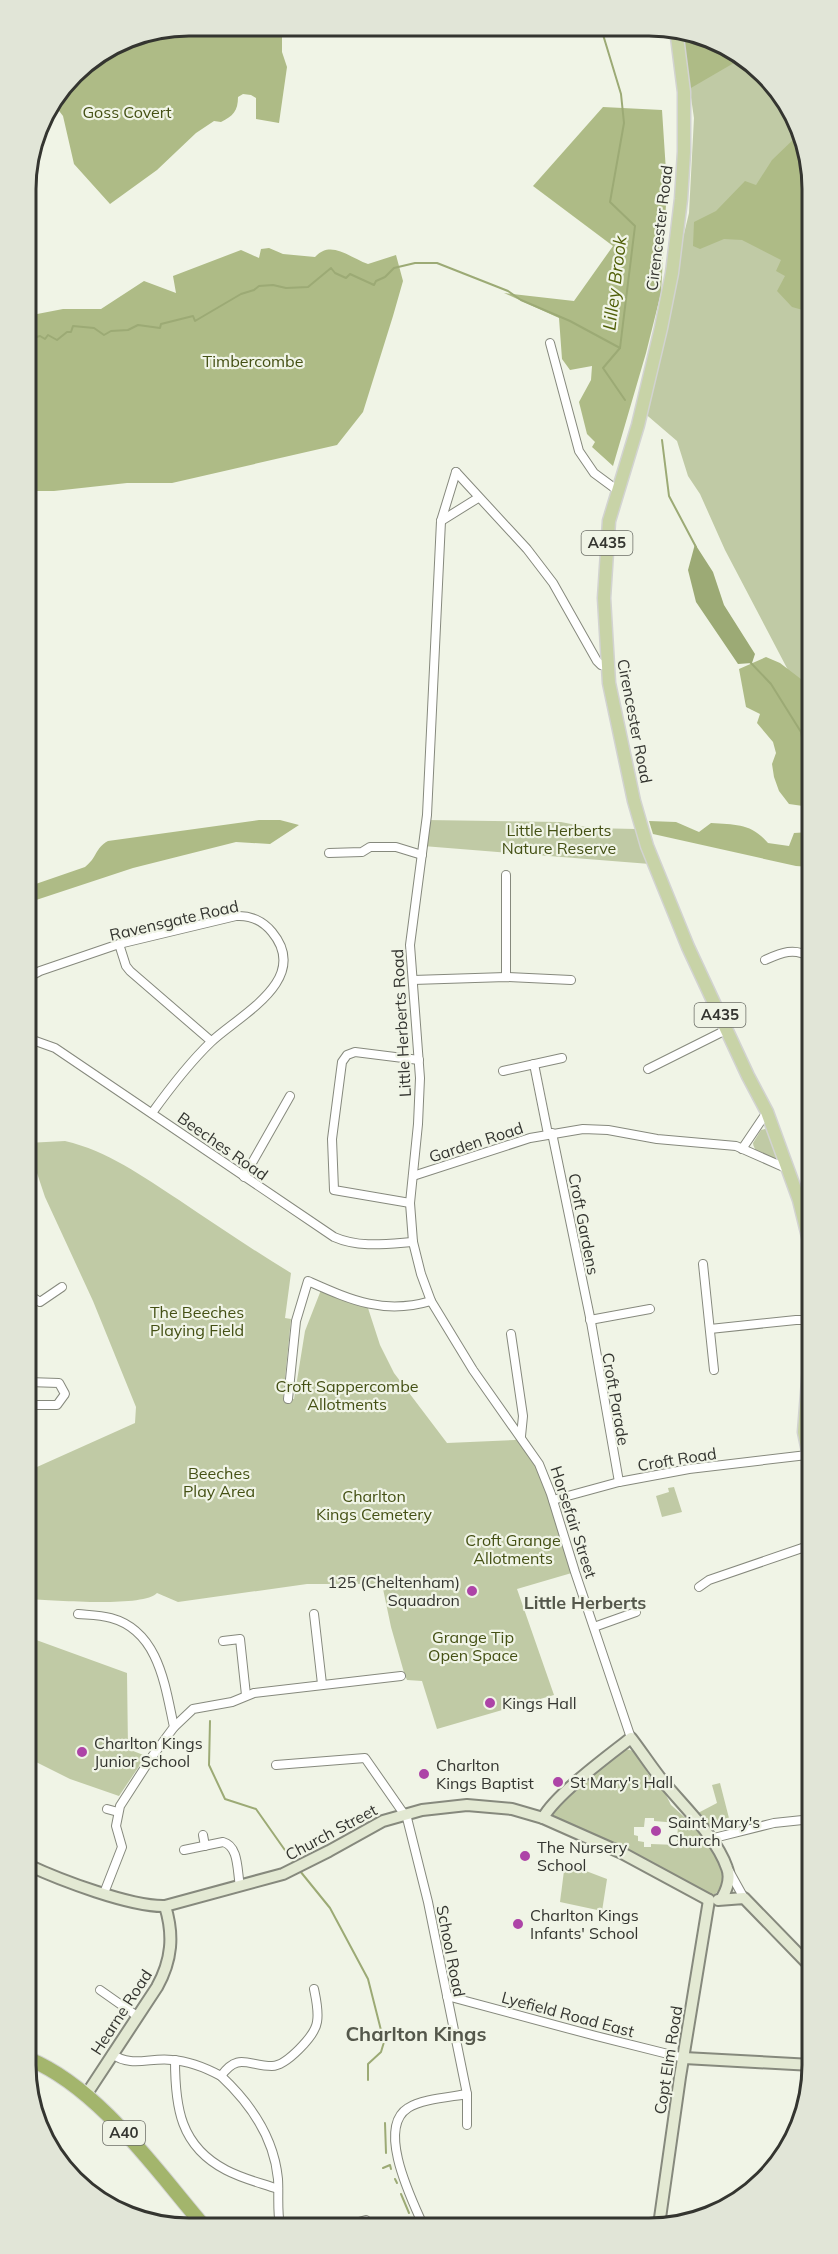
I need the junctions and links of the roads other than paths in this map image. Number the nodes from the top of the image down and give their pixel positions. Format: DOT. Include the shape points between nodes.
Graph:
graph roads {
  1 [pos="677,39"];
  2 [pos="549,343"];
  3 [pos="617,490"];
  4 [pos="478,498"];
  5 [pos="441,521"];
  6 [pos="607,666"];
  7 [pos="329,853"];
  8 [pos="422,855"];
  9 [pos="506,875"];
  10 [pos="119,944"];
  11 [pos="802,953"];
  12 [pos="765,960"];
  13 [pos="36,973"];
  14 [pos="506,976"];
  15 [pos="413,980"];
  16 [pos="571,980"];
  17 [pos="726,1030"];
  18 [pos="36,1041"];
  19 [pos="211,1041"];
  20 [pos="562,1058"];
  21 [pos="419,1060"];
  22 [pos="534,1064"];
  23 [pos="648,1070"];
  24 [pos="503,1071"];
  25 [pos="290,1096"];
  26 [pos="767,1112"];
  27 [pos="152,1113"];
  28 [pos="550,1133"];
  29 [pos="742,1149"];
  30 [pos="789,1169"];
  31 [pos="413,1176"];
  32 [pos="244,1177"];
  33 [pos="410,1203"];
  34 [pos="802,1215"];
  35 [pos="413,1242"];
  36 [pos="703,1264"];
  37 [pos="62,1287"];
  38 [pos="36,1300"];
  39 [pos="431,1301"];
  40 [pos="650,1309"];
  41 [pos="590,1320"];
  42 [pos="802,1320"];
  43 [pos="710,1329"];
  44 [pos="511,1334"];
  45 [pos="714,1370"];
  46 [pos="36,1382"];
  47 [pos="288,1399"];
  48 [pos="36,1405"];
  49 [pos="521,1436"];
  50 [pos="802,1461"];
  51 [pos="619,1482"];
  52 [pos="553,1500"];
  53 [pos="802,1548"];
  54 [pos="699,1587"];
  55 [pos="636,1612"];
  56 [pos="78,1614"];
  57 [pos="314,1614"];
  58 [pos="594,1627"];
  59 [pos="223,1641"];
  60 [pos="401,1676"];
  61 [pos="322,1684"];
  62 [pos="246,1695"];
  63 [pos="174,1727"];
  64 [pos="631,1738"];
  65 [pos="276,1765"];
  66 [pos="107,1809"];
  67 [pos="118,1812"];
  68 [pos="405,1814"];
  69 [pos="543,1818"];
  70 [pos="802,1820"];
  71 [pos="203,1835"];
  72 [pos="710,1839"];
  73 [pos="205,1846"];
  74 [pos="184,1850"];
  75 [pos="36,1868"];
  76 [pos="728,1870"];
  77 [pos="240,1886"];
  78 [pos="104,1893"];
  79 [pos="722,1898"];
  80 [pos="744,1898"];
  81 [pos="709,1900"];
  82 [pos="165,1906"];
  83 [pos="802,1958"];
  84 [pos="314,1989"];
  85 [pos="100,1990"];
  86 [pos="447,1996"];
  87 [pos="137,2016"];
  88 [pos="112,2054"];
  89 [pos="684,2058"];
  90 [pos="175,2060"];
  91 [pos="36,2063"];
  92 [pos="802,2064"];
  93 [pos="221,2076"];
  94 [pos="467,2094"];
  95 [pos="86,2095"];
  96 [pos="467,2125"];
  97 [pos="278,2189"];
  98 [pos="197,2218"];
  99 [pos="280,2218"];
  100 [pos="420,2218"];
  101 [pos="660,2218"];
  1 -- 3 [label="main road, Cirencester Road / A435" via="685,122 677,236 649,379"];
  2 -- 3 [label="street" via="579,451 594,473"];
  3 -- 6 [label="main road, Cirencester Road / A435" via="609,521 605,570"];
  4 -- 5 [label="street"];
  4 -- 5 [label="street, Little Herberts Road" via="456,472"];
  4 -- 6 [label="street" via="527,549 553,583 597,661"];
  5 -- 8 [label="street, Little Herberts Road"];
  6 -- 17 [label="main road, Cirencester Road / A435" via="642,832"];
  7 -- 8 [label="street" via="396,847"];
  8 -- 15 [label="street, Little Herberts Road" via="410,945"];
  9 -- 14 [label="street"];
  10 -- 13 [label="street, Ravensgate Road"];
  10 -- 19 [label="street" via="130,971"];
  10 -- 19 [label="street, Ravensgate Road" via="240,916 259,921 271,931 282,956 277,982 264,999"];
  11 -- 12 [label="street" via="789,951"];
  14 -- 15 [label="street"];
  14 -- 16 [label="street"];
  15 -- 21 [label="street, Little Herberts Road"];
  17 -- 23 [label="street"];
  17 -- 26 [label="main road, Cirencester Road / A435"];
  18 -- 27 [label="street, Beeches Road" via="55,1048"];
  19 -- 27 [label="street, Ravensgate Road"];
  20 -- 22 [label="street"];
  21 -- 31 [label="street, Little Herberts Road"];
  21 -- 33 [label="street" via="358,1052 347,1055 342,1062 332,1139 334,1190"];
  22 -- 24 [label="street"];
  22 -- 28 [label="street, Garden Road"];
  25 -- 32 [label="street"];
  26 -- 29 [label="street"];
  26 -- 30 [label="main road, Cirencester Road / A435"];
  27 -- 32 [label="street, Beeches Road"];
  28 -- 29 [label="street, Garden Road" via="595,1128"];
  28 -- 31 [label="street, Garden Road"];
  28 -- 41 [label="street, Croft Gardens"];
  29 -- 30 [label="street, Garden Road"];
  30 -- 34 [label="main road, Cirencester Road / A435"];
  31 -- 33 [label="street, Little Herberts Road"];
  32 -- 35 [label="street, Beeches Road" via="340,1240 364,1244"];
  33 -- 35 [label="street, Little Herberts Road"];
  35 -- 39 [label="street, Little Herberts Road"];
  36 -- 43 [label="street"];
  37 -- 38 [label="street" via="40,1302"];
  39 -- 47 [label="street" via="404,1308 381,1307 308,1281 296,1321"];
  39 -- 49 [label="street, Little Herberts Road" via="473,1370"];
  40 -- 41 [label="street"];
  41 -- 51 [label="street, Croft Gardens"];
  42 -- 43 [label="street"];
  43 -- 45 [label="street"];
  44 -- 49 [label="street" via="523,1416"];
  46 -- 48 [label="street" via="59,1383 65,1394 57,1405"];
  49 -- 52 [label="street, Horsefair Street" via="539,1464"];
  50 -- 51 [label="street, Croft Road" via="694,1468"];
  51 -- 52 [label="street, Croft Road"];
  52 -- 58 [label="street, Horsefair Street"];
  53 -- 54 [label="street" via="709,1580"];
  55 -- 58 [label="street"];
  56 -- 63 [label="street" via="116,1620 144,1639 159,1663"];
  57 -- 61 [label="street"];
  58 -- 64 [label="street, Horsefair Street"];
  59 -- 62 [label="street" via="240,1639"];
  60 -- 61 [label="street"];
  61 -- 62 [label="street"];
  62 -- 63 [label="street" via="232,1702 193,1709"];
  63 -- 67 [label="street"];
  64 -- 69 [label="street"];
  64 -- 72 [label="street, Horsefair Street"];
  65 -- 68 [label="street" via="365,1758"];
  66 -- 67 [label="street"];
  67 -- 78 [label="street" via="116,1826 122,1847"];
  68 -- 69 [label="street, Church Street" via="467,1805 512,1809"];
  68 -- 77 [label="street, Church Street" via="364,1830 283,1874"];
  68 -- 86 [label="street, School Road"];
  69 -- 81 [label="street, Church Street" via="622,1853"];
  70 -- 72 [label="street"];
  71 -- 73 [label="street"];
  72 -- 76 [label="street, Horsefair Street"];
  73 -- 74 [label="street"];
  73 -- 77 [label="street" via="223,1842 231,1845"];
  75 -- 78 [label="street"];
  76 -- 79 [label="street" via="729,1881"];
  76 -- 80 [label="street, Horsefair Street"];
  77 -- 82 [label="street, Church Street"];
  78 -- 82 [label="street" via="150,1906"];
  79 -- 80 [label="street"];
  79 -- 81 [label="street"];
  80 -- 83 [label="street, Horsefair Street"];
  81 -- 89 [label="street, Copt Elm Road"];
  82 -- 87 [label="street, Hearne Road" via="171,1932 169,1960"];
  84 -- 93 [label="street" via="316,2026 285,2061 271,2066 237,2061"];
  85 -- 87 [label="street"];
  86 -- 89 [label="street, Lyefield Road East"];
  86 -- 94 [label="street, School Road"];
  87 -- 88 [label="street, Hearne Road"];
  88 -- 90 [label="street" via="132,2062"];
  88 -- 95 [label="street, Hearne Road"];
  89 -- 92 [label="street"];
  89 -- 101 [label="street, Copt Elm Road"];
  90 -- 93 [label="street"];
  90 -- 97 [label="street" via="177,2108 195,2144 225,2170"];
  91 -- 95 [label="highway, A40"];
  93 -- 97 [label="street" via="245,2099 264,2130 276,2165"];
  94 -- 96 [label="street, School Road"];
  94 -- 100 [label="street" via="414,2105 402,2112 398,2120 397,2155"];
  95 -- 98 [label="highway, A40"];
  97 -- 99 [label="street"];
}
